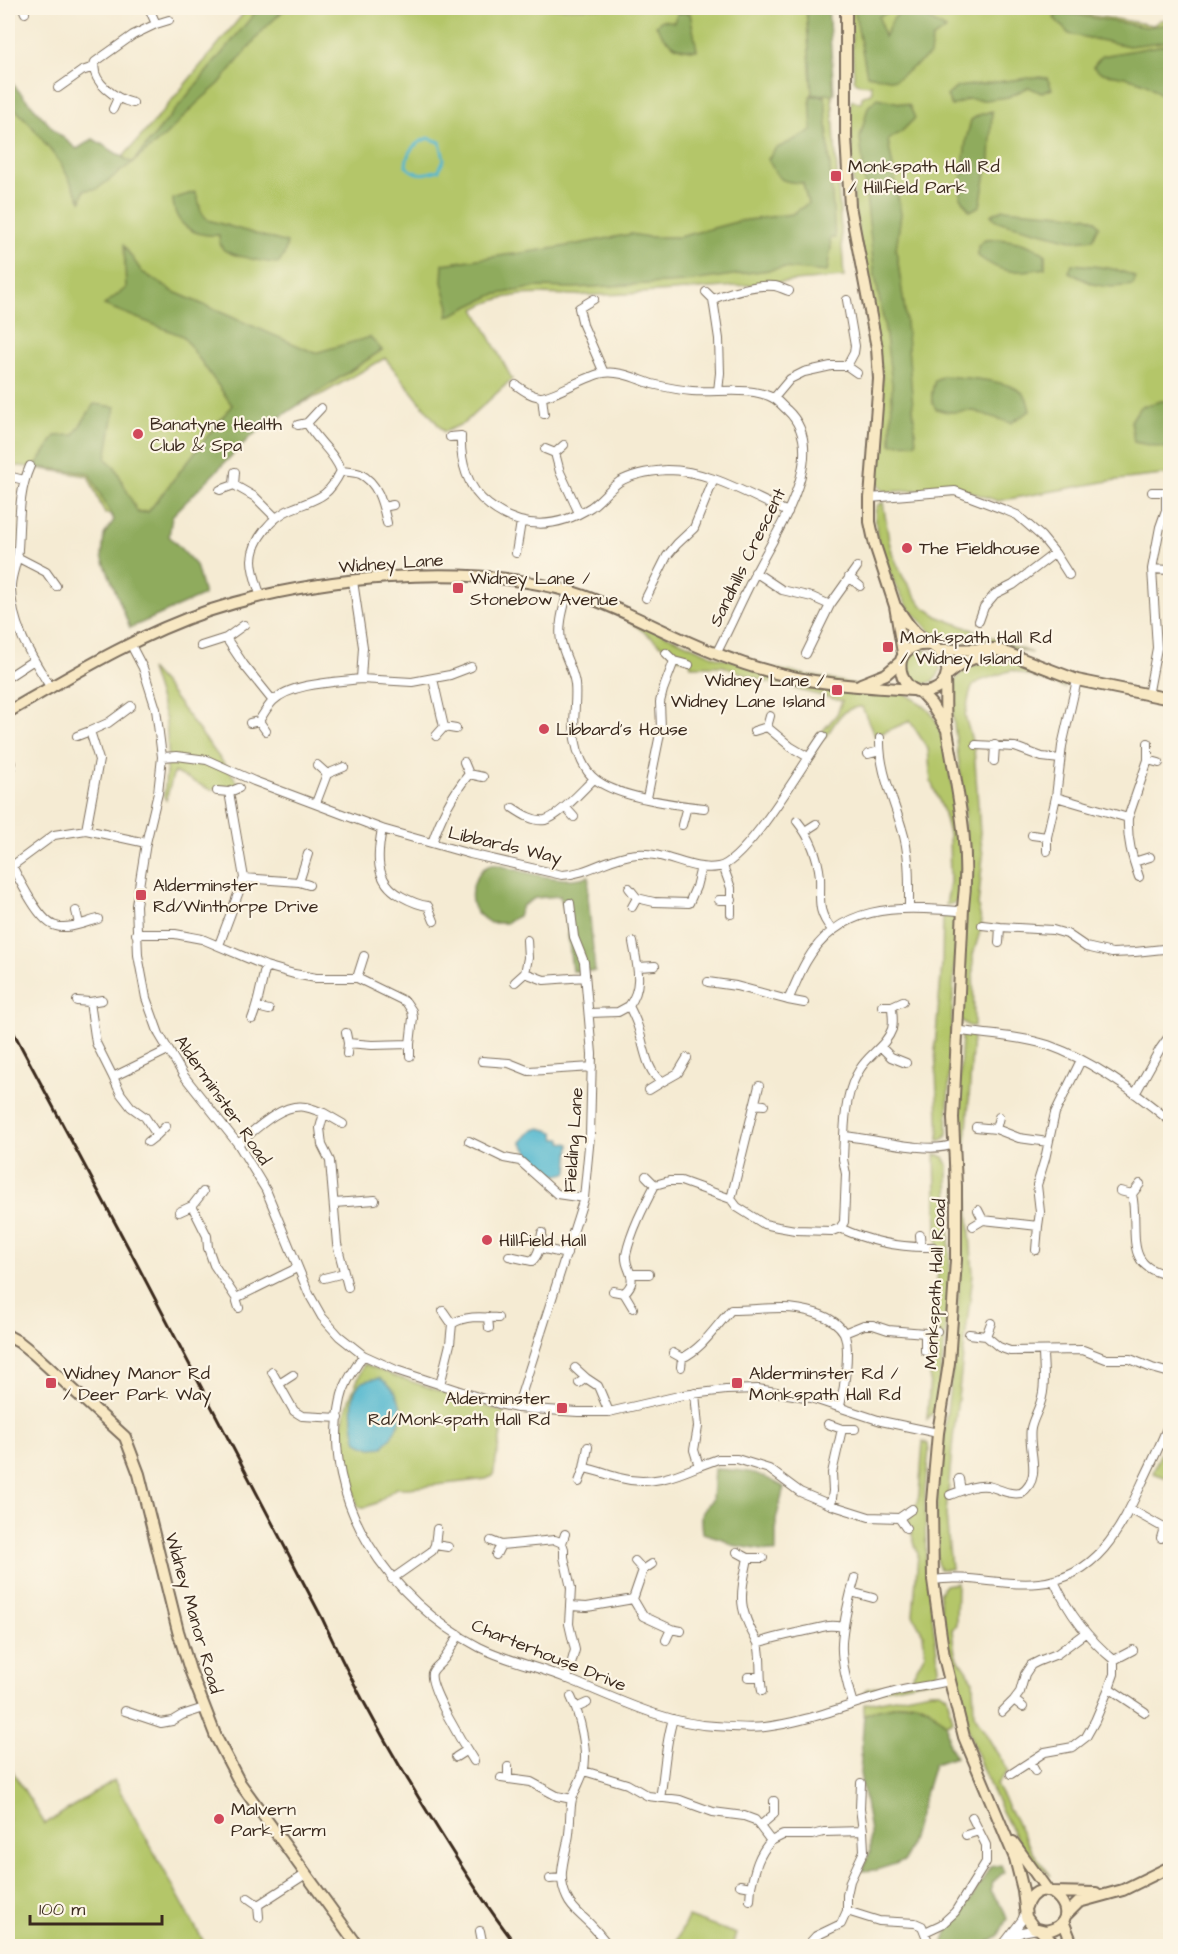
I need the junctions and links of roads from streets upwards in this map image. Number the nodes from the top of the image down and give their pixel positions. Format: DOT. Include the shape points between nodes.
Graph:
graph roads {
  1 [pos="149,8"];
  2 [pos="846,8"];
  3 [pos="169,20"];
  4 [pos="156,24"];
  5 [pos="94,67"];
  6 [pos="58,87"];
  7 [pos="118,98"];
  8 [pos="132,103"];
  9 [pos="113,109"];
  10 [pos="789,291"];
  11 [pos="706,292"];
  12 [pos="594,299"];
  13 [pos="712,299"];
  14 [pos="847,300"];
  15 [pos="846,366"];
  16 [pos="604,372"];
  17 [pos="857,373"];
  18 [pos="516,385"];
  19 [pos="718,391"];
  20 [pos="542,397"];
  21 [pos="774,398"];
  22 [pos="321,408"];
  23 [pos="544,414"];
  24 [pos="307,423"];
  25 [pos="297,425"];
  26 [pos="450,437"];
  27 [pos="564,445"];
  28 [pos="545,449"];
  29 [pos="555,453"];
  30 [pos="30,466"];
  31 [pos="342,471"];
  32 [pos="235,472"];
  33 [pos="8,476"];
  34 [pos="714,479"];
  35 [pos="24,480"];
  36 [pos="234,484"];
  37 [pos="220,490"];
  38 [pos="1168,491"];
  39 [pos="1152,492"];
  40 [pos="870,498"];
  41 [pos="393,505"];
  42 [pos="383,507"];
  43 [pos="788,512"];
  44 [pos="579,513"];
  45 [pos="276,518"];
  46 [pos="521,522"];
  47 [pos="387,523"];
  48 [pos="516,553"];
  49 [pos="1055,553"];
  50 [pos="17,557"];
  51 [pos="55,565"];
  52 [pos="856,567"];
  53 [pos="1152,569"];
  54 [pos="1170,570"];
  55 [pos="46,572"];
  56 [pos="755,572"];
  57 [pos="1069,575"];
  58 [pos="849,578"];
  59 [pos="353,581"];
  60 [pos="9,583"];
  61 [pos="56,586"];
  62 [pos="860,586"];
  63 [pos="568,591"];
  64 [pos="261,597"];
  65 [pos="646,598"];
  66 [pos="830,605"];
  67 [pos="895,606"];
  68 [pos="979,621"];
  69 [pos="244,625"];
  70 [pos="226,638"];
  71 [pos="131,645"];
  72 [pos="201,646"];
  73 [pos="935,647"];
  74 [pos="666,654"];
  75 [pos="716,654"];
  76 [pos="806,654"];
  77 [pos="1010,655"];
  78 [pos="902,658"];
  79 [pos="34,660"];
  80 [pos="674,661"];
  81 [pos="689,665"];
  82 [pos="471,667"];
  83 [pos="8,677"];
  84 [pos="946,677"];
  85 [pos="361,679"];
  86 [pos="433,680"];
  87 [pos="1077,680"];
  88 [pos="858,685"];
  89 [pos="51,688"];
  90 [pos="917,691"];
  91 [pos="1148,696"];
  92 [pos="1170,699"];
  93 [pos="273,701"];
  94 [pos="131,706"];
  95 [pos="8,712"];
  96 [pos="770,716"];
  97 [pos="259,721"];
  98 [pos="250,723"];
  99 [pos="444,727"];
  100 [pos="767,727"];
  101 [pos="456,729"];
  102 [pos="946,729"];
  103 [pos="90,731"];
  104 [pos="266,731"];
  105 [pos="754,731"];
  106 [pos="77,736"];
  107 [pos="436,736"];
  108 [pos="823,736"];
  109 [pos="880,738"];
  110 [pos="1148,742"];
  111 [pos="976,745"];
  112 [pos="995,745"];
  113 [pos="880,751"];
  114 [pos="8,754"];
  115 [pos="868,754"];
  116 [pos="162,757"];
  117 [pos="808,757"];
  118 [pos="1060,759"];
  119 [pos="1148,760"];
  120 [pos="994,761"];
  121 [pos="465,762"];
  122 [pos="1159,763"];
  123 [pos="317,765"];
  124 [pos="344,767"];
  125 [pos="327,774"];
  126 [pos="469,774"];
  127 [pos="8,775"];
  128 [pos="483,777"];
  129 [pos="594,779"];
  130 [pos="239,788"];
  131 [pos="217,791"];
  132 [pos="229,792"];
  133 [pos="1056,797"];
  134 [pos="647,798"];
  135 [pos="316,803"];
  136 [pos="687,806"];
  137 [pos="565,807"];
  138 [pos="513,808"];
  139 [pos="704,808"];
  140 [pos="574,817"];
  141 [pos="1128,818"];
  142 [pos="797,821"];
  143 [pos="816,824"];
  144 [pos="682,825"];
  145 [pos="382,829"];
  146 [pos="86,830"];
  147 [pos="805,831"];
  148 [pos="1032,835"];
  149 [pos="1047,837"];
  150 [pos="146,843"];
  151 [pos="432,843"];
  152 [pos="1047,851"];
  153 [pos="308,854"];
  154 [pos="1150,857"];
  155 [pos="1134,862"];
  156 [pos="10,863"];
  157 [pos="723,866"];
  158 [pos="701,867"];
  159 [pos="1139,877"];
  160 [pos="244,878"];
  161 [pos="299,882"];
  162 [pos="309,885"];
  163 [pos="629,888"];
  164 [pos="636,898"];
  165 [pos="719,900"];
  166 [pos="732,900"];
  167 [pos="570,903"];
  168 [pos="632,907"];
  169 [pos="909,908"];
  170 [pos="963,908"];
  171 [pos="76,911"];
  172 [pos="732,914"];
  173 [pos="98,919"];
  174 [pos="434,921"];
  175 [pos="79,924"];
  176 [pos="982,925"];
  177 [pos="1000,927"];
  178 [pos="832,930"];
  179 [pos="136,934"];
  180 [pos="527,940"];
  181 [pos="633,942"];
  182 [pos="999,944"];
  183 [pos="219,945"];
  184 [pos="1170,951"];
  185 [pos="364,956"];
  186 [pos="266,966"];
  187 [pos="655,966"];
  188 [pos="638,967"];
  189 [pos="525,973"];
  190 [pos="585,977"];
  191 [pos="357,978"];
  192 [pos="515,982"];
  193 [pos="708,982"];
  194 [pos="102,1000"];
  195 [pos="788,1000"];
  196 [pos="77,1001"];
  197 [pos="903,1001"];
  198 [pos="90,1002"];
  199 [pos="804,1003"];
  200 [pos="629,1006"];
  201 [pos="882,1006"];
  202 [pos="892,1006"];
  203 [pos="257,1007"];
  204 [pos="269,1010"];
  205 [pos="589,1013"];
  206 [pos="252,1019"];
  207 [pos="957,1028"];
  208 [pos="346,1033"];
  209 [pos="1170,1035"];
  210 [pos="348,1043"];
  211 [pos="410,1044"];
  212 [pos="881,1047"];
  213 [pos="168,1050"];
  214 [pos="347,1054"];
  215 [pos="410,1056"];
  216 [pos="687,1059"];
  217 [pos="1081,1060"];
  218 [pos="482,1061"];
  219 [pos="906,1063"];
  220 [pos="592,1067"];
  221 [pos="113,1077"];
  222 [pos="662,1082"];
  223 [pos="759,1086"];
  224 [pos="649,1090"];
  225 [pos="1135,1094"];
  226 [pos="755,1104"];
  227 [pos="764,1105"];
  228 [pos="324,1113"];
  229 [pos="999,1117"];
  230 [pos="1170,1120"];
  231 [pos="343,1124"];
  232 [pos="166,1126"];
  233 [pos="976,1127"];
  234 [pos="996,1129"];
  235 [pos="157,1134"];
  236 [pos="844,1136"];
  237 [pos="469,1141"];
  238 [pos="148,1142"];
  239 [pos="1048,1142"];
  240 [pos="238,1143"];
  241 [pos="953,1144"];
  242 [pos="646,1176"];
  243 [pos="1140,1184"];
  244 [pos="655,1185"];
  245 [pos="1120,1191"];
  246 [pos="203,1192"];
  247 [pos="1132,1194"];
  248 [pos="584,1198"];
  249 [pos="731,1199"];
  250 [pos="375,1200"];
  251 [pos="334,1203"];
  252 [pos="192,1206"];
  253 [pos="978,1210"];
  254 [pos="179,1212"];
  255 [pos="983,1220"];
  256 [pos="973,1226"];
  257 [pos="1038,1226"];
  258 [pos="840,1228"];
  259 [pos="542,1233"];
  260 [pos="920,1235"];
  261 [pos="921,1247"];
  262 [pos="933,1247"];
  263 [pos="540,1248"];
  264 [pos="1036,1250"];
  265 [pos="567,1254"];
  266 [pos="509,1256"];
  267 [pos="297,1269"];
  268 [pos="344,1273"];
  269 [pos="632,1274"];
  270 [pos="649,1274"];
  271 [pos="1170,1275"];
  272 [pos="324,1278"];
  273 [pos="348,1287"];
  274 [pos="613,1291"];
  275 [pos="624,1293"];
  276 [pos="236,1298"];
  277 [pos="239,1308"];
  278 [pos="633,1308"];
  279 [pos="443,1311"];
  280 [pos="488,1317"];
  281 [pos="498,1318"];
  282 [pos="991,1323"];
  283 [pos="452,1324"];
  284 [pos="489,1328"];
  285 [pos="937,1331"];
  286 [pos="844,1333"];
  287 [pos="925,1333"];
  288 [pos="969,1334"];
  289 [pos="8,1335"];
  290 [pos="987,1336"];
  291 [pos="1043,1350"];
  292 [pos="925,1351"];
  293 [pos="673,1353"];
  294 [pos="363,1355"];
  295 [pos="575,1368"];
  296 [pos="272,1372"];
  297 [pos="1170,1373"];
  298 [pos="293,1376"];
  299 [pos="279,1384"];
  300 [pos="440,1384"];
  301 [pos="695,1393"];
  302 [pos="840,1406"];
  303 [pos="517,1408"];
  304 [pos="609,1412"];
  305 [pos="339,1418"];
  306 [pos="1170,1420"];
  307 [pos="828,1424"];
  308 [pos="855,1429"];
  309 [pos="842,1430"];
  310 [pos="938,1432"];
  311 [pos="588,1447"];
  312 [pos="699,1466"];
  313 [pos="584,1468"];
  314 [pos="959,1479"];
  315 [pos="579,1482"];
  316 [pos="961,1491"];
  317 [pos="950,1495"];
  318 [pos="831,1505"];
  319 [pos="912,1509"];
  320 [pos="1130,1509"];
  321 [pos="899,1518"];
  322 [pos="906,1528"];
  323 [pos="1167,1528"];
  324 [pos="437,1529"];
  325 [pos="565,1534"];
  326 [pos="1161,1538"];
  327 [pos="491,1541"];
  328 [pos="562,1543"];
  329 [pos="435,1545"];
  330 [pos="501,1545"];
  331 [pos="448,1547"];
  332 [pos="737,1552"];
  333 [pos="496,1555"];
  334 [pos="748,1558"];
  335 [pos="763,1558"];
  336 [pos="635,1561"];
  337 [pos="652,1564"];
  338 [pos="643,1570"];
  339 [pos="855,1578"];
  340 [pos="392,1579"];
  341 [pos="933,1580"];
  342 [pos="1054,1581"];
  343 [pos="851,1592"];
  344 [pos="873,1598"];
  345 [pos="633,1599"];
  346 [pos="570,1606"];
  347 [pos="843,1627"];
  348 [pos="671,1629"];
  349 [pos="681,1631"];
  350 [pos="1085,1633"];
  351 [pos="459,1635"];
  352 [pos="666,1640"];
  353 [pos="758,1643"];
  354 [pos="1133,1650"];
  355 [pos="1114,1660"];
  356 [pos="748,1677"];
  357 [pos="760,1677"];
  358 [pos="567,1679"];
  359 [pos="949,1681"];
  360 [pos="1109,1688"];
  361 [pos="762,1691"];
  362 [pos="571,1697"];
  363 [pos="1014,1700"];
  364 [pos="587,1703"];
  365 [pos="853,1704"];
  366 [pos="1023,1707"];
  367 [pos="204,1708"];
  368 [pos="576,1708"];
  369 [pos="125,1711"];
  370 [pos="1002,1712"];
  371 [pos="1145,1712"];
  372 [pos="673,1719"];
  373 [pos="467,1750"];
  374 [pos="456,1757"];
  375 [pos="474,1761"];
  376 [pos="1030,1762"];
  377 [pos="508,1767"];
  378 [pos="584,1771"];
  379 [pos="1035,1771"];
  380 [pos="1011,1774"];
  381 [pos="861,1783"];
  382 [pos="660,1798"];
  383 [pos="572,1799"];
  384 [pos="774,1801"];
  385 [pos="972,1817"];
  386 [pos="760,1826"];
  387 [pos="863,1831"];
  388 [pos="979,1831"];
  389 [pos="1005,1831"];
  390 [pos="966,1835"];
  391 [pos="771,1841"];
  392 [pos="1170,1867"];
  393 [pos="306,1874"];
  394 [pos="561,1878"];
  395 [pos="550,1879"];
  396 [pos="740,1885"];
  397 [pos="751,1887"];
  398 [pos="1050,1892"];
  399 [pos="1118,1892"];
  400 [pos="248,1898"];
  401 [pos="750,1900"];
  402 [pos="258,1905"];
  403 [pos="847,1911"];
  404 [pos="1025,1911"];
  405 [pos="259,1917"];
  406 [pos="1064,1918"];
  407 [pos="1039,1930"];
  408 [pos="480,1931"];
  409 [pos="925,1932"];
  410 [pos="1005,1944"];
  411 [pos="358,1947"];
  412 [pos="483,1947"];
  413 [pos="609,1947"];
  414 [pos="807,1947"];
  415 [pos="930,1947"];
  416 [pos="1056,1947"];
  417 [pos="1073,1947"];
  1 -- 4 [label="street"];
  2 -- 40 [label="street" via="850,206 877,348 879,379"];
  3 -- 4 [label="street"];
  4 -- 5 [label="street" via="133,35 95,62"];
  5 -- 6 [label="street" via="82,70"];
  5 -- 7 [label="street" via="108,91"];
  7 -- 8 [label="street"];
  7 -- 9 [label="street"];
  10 -- 13 [label="street" via="775,286 754,288"];
  11 -- 13 [label="street"];
  12 -- 16 [label="street" via="579,308"];
  13 -- 19 [label="street" via="719,339"];
  14 -- 15 [label="street" via="855,346"];
  15 -- 17 [label="street"];
  15 -- 21 [label="street" via="804,372 790,379"];
  16 -- 19 [label="street" via="671,388"];
  16 -- 20 [label="street"];
  18 -- 20 [label="street"];
  19 -- 21 [label="street" via="759,393"];
  20 -- 23 [label="street"];
  21 -- 43 [label="street, Sandhills Crescent" via="791,414 804,444 800,477"];
  22 -- 24 [label="street"];
  24 -- 25 [label="street"];
  24 -- 31 [label="street"];
  26 -- 46 [label="street" via="465,435 460,450 463,465 468,480 486,504"];
  27 -- 29 [label="street"];
  28 -- 29 [label="street"];
  29 -- 44 [label="street"];
  30 -- 35 [label="street"];
  31 -- 42 [label="street" via="360,474 372,483"];
  31 -- 45 [label="street" via="328,492 316,501"];
  32 -- 36 [label="street"];
  33 -- 35 [label="street"];
  34 -- 43 [label="street"];
  34 -- 44 [label="street" via="667,470 642,473 619,482"];
  34 -- 65 [label="street" via="694,528 667,556"];
  35 -- 50 [label="street"];
  36 -- 37 [label="street"];
  36 -- 45 [label="street" via="255,497"];
  38 -- 39 [label="street"];
  38 -- 53 [label="street"];
  40 -- 49 [label="street" via="955,491 1017,515"];
  40 -- 67 [label="street" via="875,545"];
  41 -- 42 [label="street"];
  42 -- 47 [label="street"];
  43 -- 56 [label="street, Sandhills Crescent"];
  44 -- 46 [label="street" via="556,522"];
  45 -- 64 [label="street" via="257,542 252,559"];
  46 -- 48 [label="street"];
  49 -- 57 [label="street"];
  49 -- 68 [label="street" via="995,594"];
  50 -- 55 [label="street"];
  50 -- 60 [label="street"];
  51 -- 55 [label="street"];
  52 -- 58 [label="street"];
  53 -- 54 [label="street"];
  53 -- 91 [label="street" via="1157,648"];
  55 -- 61 [label="street"];
  56 -- 66 [label="street" via="782,590"];
  56 -- 75 [label="street, Sandhills Crescent"];
  58 -- 62 [label="street"];
  58 -- 66 [label="street"];
  59 -- 63 [label="street, Widney Lane" via="460,575 528,582"];
  59 -- 64 [label="street, Widney Lane"];
  59 -- 85 [label="street" via="363,647"];
  60 -- 79 [label="street" via="16,622"];
  63 -- 75 [label="street, Widney Lane" via="611,605"];
  63 -- 129 [label="street" via="561,639 575,688 574,736 577,750"];
  64 -- 71 [label="street, Widney Lane" via="208,612"];
  66 -- 76 [label="street"];
  67 -- 73 [label="street" via="912,630"];
  67 -- 78 [label="street"];
  69 -- 70 [label="street"];
  70 -- 72 [label="street"];
  70 -- 93 [label="street"];
  71 -- 89 [label="street, Widney Lane"];
  71 -- 116 [label="street, Alderminster Road" via="156,709"];
  73 -- 77 [label="street" via="996,649"];
  73 -- 78 [label="street" via="916,645"];
  73 -- 84 [label="street" via="946,662"];
  74 -- 80 [label="street"];
  75 -- 88 [label="street, Widney Lane" via="784,675"];
  77 -- 84 [label="street" via="978,656 963,662"];
  77 -- 87 [label="street"];
  78 -- 88 [label="street, Widney Lane" via="886,674"];
  78 -- 90 [label="street" via="902,677"];
  79 -- 83 [label="street"];
  79 -- 89 [label="street"];
  80 -- 81 [label="street"];
  80 -- 134 [label="street" via="660,702 661,729"];
  82 -- 86 [label="street"];
  84 -- 90 [label="street" via="935,690"];
  84 -- 102 [label="street, Monkspath Hall Road"];
  85 -- 86 [label="street"];
  85 -- 93 [label="street" via="298,688"];
  86 -- 99 [label="street"];
  87 -- 91 [label="street"];
  87 -- 118 [label="street"];
  88 -- 90 [label="street, Widney Lane"];
  89 -- 95 [label="street, Widney Lane"];
  90 -- 102 [label="street, Monkspath Hall Road"];
  91 -- 92 [label="street"];
  93 -- 97 [label="street"];
  94 -- 103 [label="street" via="120,719"];
  96 -- 100 [label="street"];
  97 -- 98 [label="street"];
  97 -- 104 [label="street"];
  99 -- 101 [label="street"];
  99 -- 107 [label="street"];
  100 -- 105 [label="street"];
  100 -- 117 [label="street"];
  102 -- 170 [label="street, Monkspath Hall Road" via="964,830 967,882"];
  103 -- 106 [label="street"];
  103 -- 146 [label="street" via="99,759"];
  108 -- 117 [label="street"];
  109 -- 113 [label="street"];
  110 -- 119 [label="street"];
  111 -- 112 [label="street"];
  112 -- 118 [label="street"];
  112 -- 120 [label="street"];
  113 -- 115 [label="street"];
  113 -- 169 [label="street" via="885,779 903,830"];
  114 -- 127 [label="street" via="12,767"];
  116 -- 135 [label="street, Libbards Way" via="207,760"];
  116 -- 150 [label="street, Alderminster Road" via="159,793"];
  117 -- 157 [label="street" via="748,844"];
  118 -- 133 [label="street"];
  119 -- 122 [label="street"];
  119 -- 141 [label="street"];
  121 -- 126 [label="street"];
  123 -- 125 [label="street"];
  124 -- 125 [label="street"];
  125 -- 135 [label="street"];
  126 -- 128 [label="street"];
  126 -- 151 [label="street" via="450,800"];
  129 -- 134 [label="street" via="626,794"];
  129 -- 137 [label="street"];
  130 -- 132 [label="street"];
  131 -- 132 [label="street"];
  132 -- 160 [label="street"];
  133 -- 141 [label="street"];
  133 -- 149 [label="street"];
  134 -- 136 [label="street"];
  135 -- 145 [label="street, Libbards Way"];
  136 -- 139 [label="street"];
  136 -- 144 [label="street"];
  137 -- 138 [label="street" via="543,820"];
  137 -- 140 [label="street"];
  141 -- 155 [label="street" via="1127,834"];
  142 -- 147 [label="street"];
  143 -- 147 [label="street"];
  145 -- 151 [label="street, Libbards Way"];
  145 -- 174 [label="street" via="377,851 383,880 413,902 430,903"];
  146 -- 150 [label="street"];
  146 -- 156 [label="street" via="54,835"];
  147 -- 178 [label="street" via="820,875 820,911"];
  148 -- 149 [label="street"];
  149 -- 152 [label="street"];
  150 -- 179 [label="street, Alderminster Road" via="136,905"];
  151 -- 158 [label="street, Libbards Way" via="562,875 637,854 653,854"];
  153 -- 161 [label="street"];
  154 -- 155 [label="street"];
  155 -- 159 [label="street"];
  156 -- 175 [label="street" via="43,917 55,926"];
  157 -- 158 [label="street, Libbards Way"];
  157 -- 166 [label="street"];
  158 -- 164 [label="street" via="689,903"];
  160 -- 161 [label="street"];
  160 -- 183 [label="street"];
  161 -- 162 [label="street"];
  163 -- 164 [label="street"];
  164 -- 168 [label="street"];
  165 -- 166 [label="street"];
  166 -- 172 [label="street"];
  167 -- 190 [label="street, Fielding Lane"];
  169 -- 170 [label="street"];
  169 -- 178 [label="street" via="873,911"];
  170 -- 207 [label="street, Monkspath Hall Road"];
  171 -- 175 [label="street"];
  173 -- 175 [label="street"];
  176 -- 177 [label="street"];
  177 -- 182 [label="street"];
  177 -- 184 [label="street" via="1053,930 1112,953"];
  178 -- 195 [label="street" via="807,961"];
  179 -- 183 [label="street" via="175,934"];
  179 -- 213 [label="street, Alderminster Road" via="146,998"];
  180 -- 189 [label="street"];
  181 -- 188 [label="street"];
  183 -- 186 [label="street"];
  185 -- 191 [label="street"];
  186 -- 191 [label="street" via="316,978"];
  186 -- 203 [label="street"];
  187 -- 188 [label="street"];
  188 -- 200 [label="street" via="636,996"];
  189 -- 190 [label="street" via="544,980"];
  189 -- 192 [label="street"];
  190 -- 205 [label="street, Fielding Lane"];
  191 -- 211 [label="street" via="406,1002 413,1018"];
  193 -- 195 [label="street"];
  194 -- 198 [label="street"];
  195 -- 199 [label="street"];
  196 -- 198 [label="street"];
  197 -- 202 [label="street"];
  198 -- 221 [label="street" via="96,1043"];
  200 -- 205 [label="street" via="618,1012"];
  200 -- 222 [label="street" via="648,1063"];
  201 -- 202 [label="street"];
  202 -- 212 [label="street" via="892,1027"];
  203 -- 204 [label="street"];
  203 -- 206 [label="street"];
  205 -- 220 [label="street, Fielding Lane"];
  207 -- 217 [label="street" via="1047,1045"];
  207 -- 241 [label="street, Monkspath Hall Road"];
  208 -- 210 [label="street"];
  209 -- 225 [label="street"];
  210 -- 211 [label="street"];
  210 -- 214 [label="street"];
  211 -- 215 [label="street"];
  212 -- 219 [label="street" via="891,1057"];
  212 -- 236 [label="street" via="859,1071 847,1100"];
  213 -- 221 [label="street"];
  213 -- 240 [label="street, Alderminster Road" via="183,1077"];
  216 -- 222 [label="street" via="678,1072"];
  217 -- 225 [label="street"];
  217 -- 239 [label="street" via="1055,1113"];
  218 -- 220 [label="street" via="502,1057 529,1071"];
  220 -- 248 [label="street, Fielding Lane"];
  221 -- 235 [label="street" via="131,1107 145,1117"];
  222 -- 224 [label="street"];
  223 -- 226 [label="street"];
  225 -- 230 [label="street"];
  226 -- 227 [label="street"];
  226 -- 249 [label="street"];
  228 -- 231 [label="street"];
  228 -- 240 [label="street" via="305,1107 287,1109"];
  228 -- 251 [label="street" via="320,1128 322,1145 330,1161"];
  229 -- 234 [label="street"];
  232 -- 235 [label="street"];
  233 -- 234 [label="street"];
  234 -- 239 [label="street" via="1019,1138"];
  235 -- 238 [label="street"];
  236 -- 241 [label="street" via="909,1146"];
  236 -- 258 [label="street" via="846,1190 844,1222"];
  237 -- 248 [label="street" via="504,1158 520,1161 557,1194"];
  239 -- 257 [label="street" via="1037,1185"];
  240 -- 267 [label="street, Alderminster Road" via="266,1190"];
  241 -- 310 [label="street, Monkspath Hall Road" via="956,1260 949,1363"];
  242 -- 244 [label="street"];
  243 -- 247 [label="street"];
  244 -- 249 [label="street" via="681,1181"];
  244 -- 269 [label="street" via="626,1257"];
  245 -- 247 [label="street"];
  246 -- 252 [label="street"];
  247 -- 271 [label="street" via="1138,1256 1145,1267"];
  248 -- 265 [label="street, Fielding Lane"];
  249 -- 258 [label="street" via="764,1224 795,1230"];
  250 -- 251 [label="street"];
  251 -- 268 [label="street"];
  252 -- 254 [label="street"];
  252 -- 276 [label="street" via="207,1236 214,1265"];
  253 -- 255 [label="street"];
  255 -- 256 [label="street"];
  255 -- 257 [label="street"];
  257 -- 264 [label="street"];
  258 -- 261 [label="street" via="895,1246"];
  259 -- 263 [label="street"];
  260 -- 261 [label="street"];
  261 -- 262 [label="street"];
  263 -- 265 [label="street"];
  263 -- 266 [label="street" via="532,1261"];
  265 -- 303 [label="street, Fielding Lane"];
  267 -- 276 [label="street"];
  267 -- 294 [label="street, Alderminster Road" via="322,1317"];
  268 -- 272 [label="street"];
  268 -- 273 [label="street"];
  269 -- 270 [label="street"];
  269 -- 275 [label="street"];
  274 -- 275 [label="street"];
  275 -- 278 [label="street"];
  276 -- 277 [label="street"];
  279 -- 283 [label="street"];
  280 -- 281 [label="street"];
  280 -- 283 [label="street" via="459,1319"];
  280 -- 284 [label="street"];
  282 -- 290 [label="street"];
  283 -- 300 [label="street"];
  285 -- 287 [label="street"];
  286 -- 287 [label="street" via="864,1325"];
  286 -- 293 [label="street" via="836,1323 812,1312 783,1307 728,1307 691,1354 681,1362"];
  286 -- 302 [label="street" via="847,1378"];
  287 -- 292 [label="street"];
  288 -- 290 [label="street"];
  289 -- 367 [label="street, Widney Manor Road" via="125,1437 139,1474 178,1631"];
  290 -- 291 [label="street" via="1010,1351"];
  291 -- 297 [label="street" via="1083,1350 1106,1359 1130,1359"];
  291 -- 316 [label="street" via="1044,1386 1031,1432 1034,1463 1030,1485 1014,1494 987,1486"];
  294 -- 300 [label="street, Alderminster Road"];
  294 -- 305 [label="street, Charterhouse Drive" via="347,1382"];
  295 -- 304 [label="street" via="583,1381 598,1386"];
  296 -- 299 [label="street"];
  298 -- 299 [label="street"];
  299 -- 305 [label="street" via="294,1411 302,1416"];
  300 -- 303 [label="street, Alderminster Road"];
  301 -- 302 [label="street, Alderminster Road" via="758,1389"];
  301 -- 304 [label="street, Alderminster Road"];
  301 -- 312 [label="street" via="698,1427 694,1450"];
  302 -- 310 [label="street, Alderminster Road" via="881,1421"];
  303 -- 304 [label="street, Alderminster Road"];
  305 -- 340 [label="street, Charterhouse Drive" via="340,1472 351,1509"];
  306 -- 320 [label="street"];
  307 -- 309 [label="street"];
  308 -- 309 [label="street"];
  309 -- 318 [label="street" via="832,1473"];
  310 -- 341 [label="street, Monkspath Hall Road" via="932,1501"];
  311 -- 313 [label="street"];
  312 -- 313 [label="street" via="652,1481 619,1478"];
  312 -- 318 [label="street" via="718,1459 737,1459 769,1469 800,1492"];
  313 -- 315 [label="street"];
  314 -- 316 [label="street"];
  316 -- 317 [label="street"];
  318 -- 321 [label="street" via="869,1517"];
  319 -- 321 [label="street"];
  320 -- 323 [label="street"];
  320 -- 342 [label="street" via="1101,1553 1081,1569"];
  321 -- 322 [label="street"];
  323 -- 326 [label="street"];
  324 -- 329 [label="street"];
  325 -- 328 [label="street"];
  327 -- 330 [label="street"];
  328 -- 330 [label="street" via="555,1540"];
  328 -- 346 [label="street" via="571,1588"];
  329 -- 331 [label="street"];
  329 -- 340 [label="street"];
  330 -- 333 [label="street"];
  332 -- 334 [label="street"];
  334 -- 335 [label="street"];
  334 -- 353 [label="street" via="741,1594 748,1626"];
  336 -- 338 [label="street"];
  337 -- 338 [label="street"];
  338 -- 345 [label="street"];
  339 -- 343 [label="street"];
  340 -- 351 [label="street, Charterhouse Drive" via="426,1613"];
  341 -- 342 [label="street" via="959,1578 1014,1584"];
  341 -- 359 [label="street, Monkspath Hall Road"];
  342 -- 350 [label="street"];
  343 -- 344 [label="street"];
  343 -- 347 [label="street"];
  345 -- 346 [label="street"];
  345 -- 348 [label="street" via="643,1616"];
  346 -- 358 [label="street" via="569,1624 575,1650"];
  347 -- 353 [label="street" via="824,1625"];
  347 -- 365 [label="street" via="841,1656"];
  348 -- 349 [label="street"];
  348 -- 352 [label="street"];
  350 -- 355 [label="street"];
  350 -- 363 [label="street" via="1057,1654 1031,1665"];
  351 -- 358 [label="street, Charterhouse Drive" via="481,1648"];
  351 -- 373 [label="street" via="432,1672 432,1679"];
  353 -- 357 [label="street"];
  354 -- 355 [label="street"];
  355 -- 360 [label="street"];
  356 -- 357 [label="street"];
  357 -- 361 [label="street"];
  358 -- 372 [label="street, Charterhouse Drive"];
  359 -- 365 [label="street, Charterhouse Drive"];
  359 -- 389 [label="street, Monkspath Hall Road" via="964,1737"];
  360 -- 371 [label="street"];
  360 -- 376 [label="street" via="1095,1721 1079,1744 1045,1752"];
  362 -- 368 [label="street"];
  363 -- 366 [label="street"];
  363 -- 370 [label="street"];
  364 -- 368 [label="street"];
  365 -- 372 [label="street, Charterhouse Drive" via="807,1719 763,1727 712,1726"];
  367 -- 369 [label="street" via="160,1723"];
  367 -- 393 [label="street, Widney Manor Road" via="240,1783"];
  368 -- 378 [label="street"];
  372 -- 382 [label="street"];
  373 -- 374 [label="street"];
  373 -- 375 [label="street"];
  376 -- 379 [label="street"];
  376 -- 380 [label="street"];
  377 -- 383 [label="street" via="505,1778 531,1782 556,1796"];
  378 -- 382 [label="street"];
  378 -- 383 [label="street"];
  381 -- 387 [label="street"];
  382 -- 386 [label="street" via="744,1816"];
  383 -- 394 [label="street"];
  384 -- 386 [label="street" via="774,1814"];
  385 -- 388 [label="street"];
  386 -- 391 [label="street"];
  387 -- 391 [label="street" via="783,1835"];
  387 -- 403 [label="street" via="864,1851 850,1881"];
  388 -- 390 [label="street"];
  388 -- 409 [label="street" via="986,1845 986,1862 955,1912"];
  389 -- 398 [label="street, Monkspath Hall Road"];
  389 -- 404 [label="street, Monkspath Hall Road" via="1020,1876"];
  391 -- 397 [label="street" via="756,1864"];
  392 -- 399 [label="street"];
  393 -- 402 [label="street"];
  393 -- 411 [label="street, Widney Manor Road"];
  394 -- 395 [label="street"];
  394 -- 413 [label="street" via="576,1913"];
  396 -- 397 [label="street"];
  397 -- 401 [label="street"];
  398 -- 399 [label="street"];
  398 -- 404 [label="street" via="1033,1895"];
  398 -- 406 [label="street" via="1064,1905"];
  399 -- 406 [label="street" via="1079,1902"];
  400 -- 402 [label="street"];
  402 -- 405 [label="street"];
  403 -- 409 [label="street" via="879,1921 915,1923"];
  403 -- 414 [label="street" via="841,1924 816,1936"];
  404 -- 407 [label="street" via="1028,1922"];
  404 -- 410 [label="street"];
  406 -- 407 [label="street" via="1052,1930"];
  406 -- 417 [label="street"];
  407 -- 410 [label="street" via="1022,1932"];
  407 -- 416 [label="street"];
  408 -- 412 [label="street"];
  409 -- 415 [label="street"];
}
